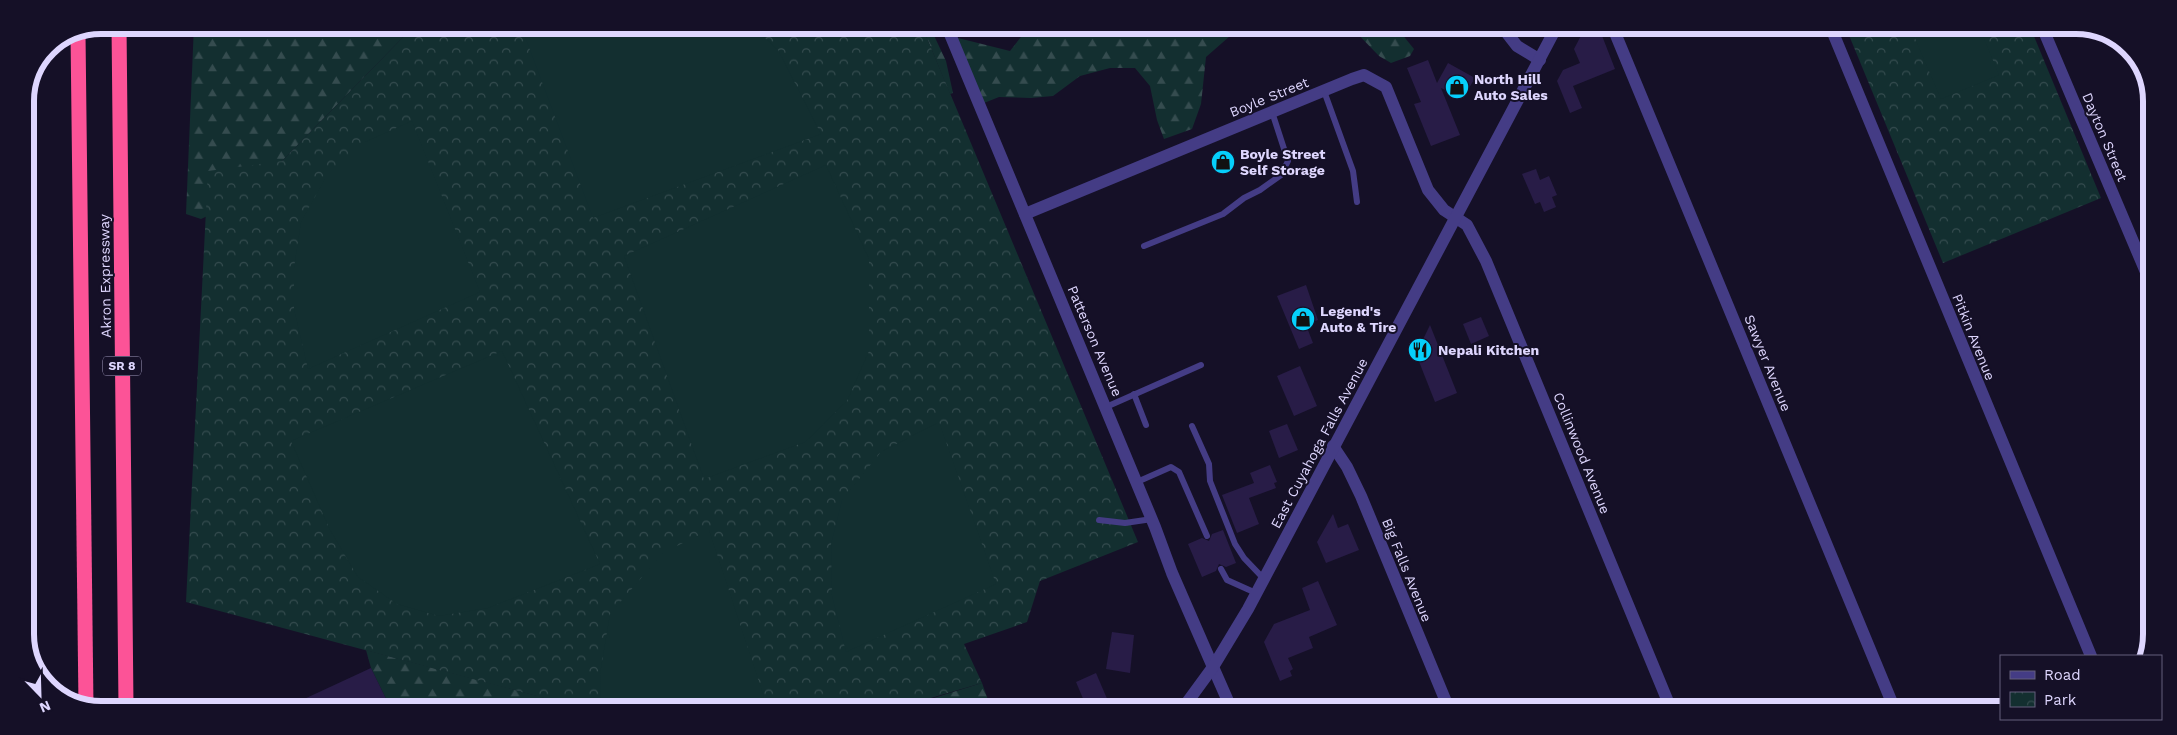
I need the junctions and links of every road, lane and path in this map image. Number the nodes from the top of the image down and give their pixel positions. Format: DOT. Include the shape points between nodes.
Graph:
graph roads {
  1 [pos="119,34"];
  2 [pos="950,34"];
  3 [pos="1508,34"];
  4 [pos="1553,34"];
  5 [pos="1615,34"];
  6 [pos="1833,34"];
  7 [pos="2046,34"];
  8 [pos="78,38"];
  9 [pos="1540,60"];
  10 [pos="1324,91"];
  11 [pos="1272,112"];
  12 [pos="1357,202"];
  13 [pos="1025,214"];
  14 [pos="1455,217"];
  15 [pos="1144,246"];
  16 [pos="2143,267"];
  17 [pos="1201,365"];
  18 [pos="1134,394"];
  19 [pos="1106,407"];
  20 [pos="1146,425"];
  21 [pos="1192,426"];
  22 [pos="1332,446"];
  23 [pos="1137,482"];
  24 [pos="1152,519"];
  25 [pos="1099,520"];
  26 [pos="1207,536"];
  27 [pos="1221,569"];
  28 [pos="1264,579"];
  29 [pos="1256,593"];
  30 [pos="2091,655"];
  31 [pos="1214,668"];
  32 [pos="86,700"];
  33 [pos="126,701"];
  34 [pos="1188,701"];
  35 [pos="1228,701"];
  36 [pos="1446,701"];
  37 [pos="1668,701"];
  38 [pos="1891,701"];
  1 -- 33 [label="highway, Akron Expressway / SR 8"];
  2 -- 13 [label="street, Patterson Avenue"];
  3 -- 9 [label="street" via="1517,46"];
  4 -- 9 [label="street, East Cuyahoga Falls Avenue"];
  5 -- 38 [label="street, Sawyer Avenue"];
  6 -- 30 [label="street, Pitkin Avenue"];
  7 -- 16 [label="street, Dayton Street"];
  8 -- 32 [label="highway, Akron Expressway"];
  9 -- 14 [label="street, East Cuyahoga Falls Avenue"];
  10 -- 11 [label="street, Boyle Street"];
  10 -- 12 [label="lane" via="1353,171"];
  10 -- 14 [label="street, Boyle Street" via="1364,76 1386,87 1428,190 1444,210"];
  11 -- 13 [label="street, Boyle Street"];
  11 -- 15 [label="lane" via="1288,161 1281,174 1223,214"];
  13 -- 19 [label="street, Patterson Avenue"];
  14 -- 22 [label="street, East Cuyahoga Falls Avenue" via="1396,334"];
  14 -- 37 [label="street, Collinwood Avenue" via="1474,234 1486,261"];
  17 -- 18 [label="lane"];
  18 -- 19 [label="lane"];
  18 -- 20 [label="lane"];
  19 -- 23 [label="street, Patterson Avenue"];
  21 -- 28 [label="lane" via="1235,544"];
  22 -- 28 [label="street, East Cuyahoga Falls Avenue"];
  22 -- 36 [label="street, Big Falls Avenue" via="1361,496"];
  23 -- 24 [label="street, Patterson Avenue"];
  23 -- 26 [label="lane" via="1171,467 1179,472"];
  24 -- 25 [label="lane" via="1125,523"];
  24 -- 31 [label="street, Patterson Avenue"];
  27 -- 29 [label="lane" via="1227,580"];
  28 -- 29 [label="street, East Cuyahoga Falls Avenue"];
  29 -- 31 [label="street, East Cuyahoga Falls Avenue"];
  31 -- 34 [label="street, East Cuyahoga Falls Avenue"];
  31 -- 35 [label="street, Patterson Avenue"];
}
